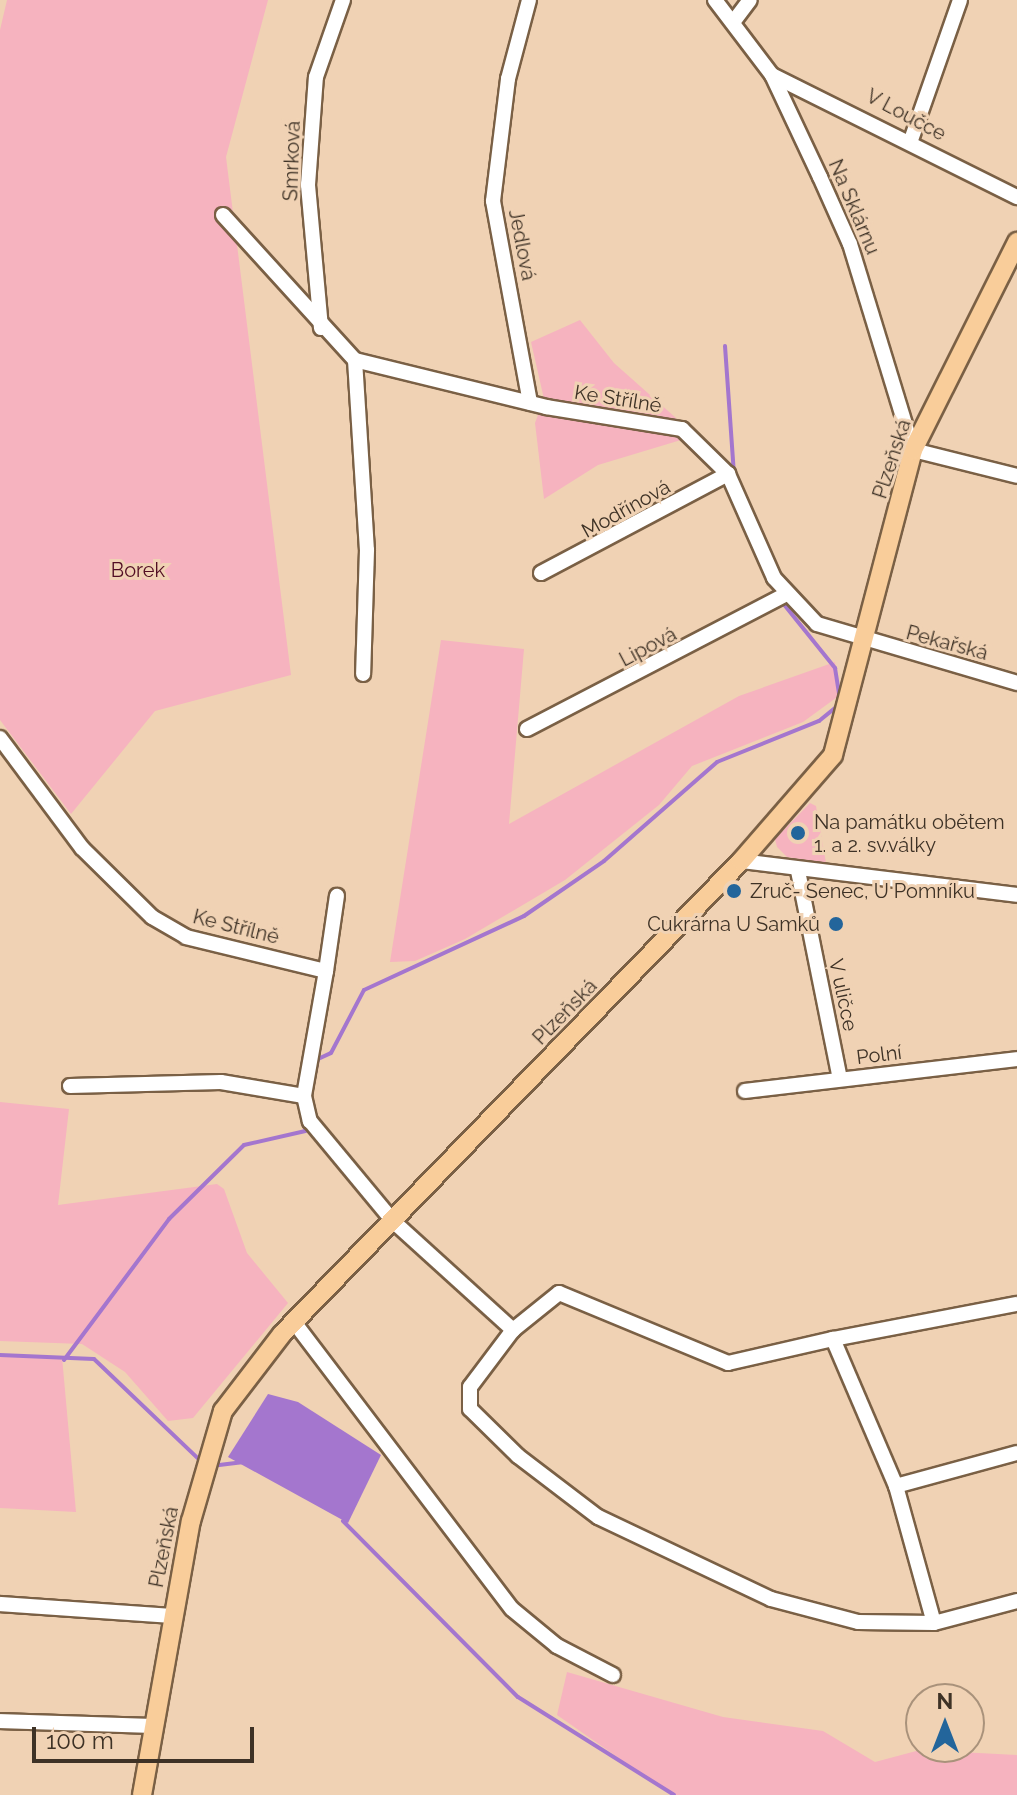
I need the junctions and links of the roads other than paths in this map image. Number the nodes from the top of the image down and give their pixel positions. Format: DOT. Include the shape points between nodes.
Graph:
graph roads {
  1 [pos="343,0"];
  2 [pos="529,0"];
  3 [pos="715,0"];
  4 [pos="750,0"];
  5 [pos="960,0"];
  6 [pos="734,21"];
  7 [pos="772,75"];
  8 [pos="911,140"];
  9 [pos="1017,197"];
  10 [pos="223,215"];
  11 [pos="1017,242"];
  12 [pos="321,328"];
  13 [pos="355,360"];
  14 [pos="530,403"];
  15 [pos="913,450"];
  16 [pos="728,474"];
  17 [pos="1017,476"];
  18 [pos="541,573"];
  19 [pos="786,594"];
  20 [pos="866,643"];
  21 [pos="363,674"];
  22 [pos="1017,683"];
  23 [pos="527,729"];
  24 [pos="0,738"];
  25 [pos="741,861"];
  26 [pos="798,871"];
  27 [pos="1017,895"];
  28 [pos="337,896"];
  29 [pos="326,971"];
  30 [pos="1017,1059"];
  31 [pos="840,1079"];
  32 [pos="70,1086"];
  33 [pos="745,1091"];
  34 [pos="304,1096"];
  35 [pos="394,1222"];
  36 [pos="1017,1304"];
  37 [pos="294,1322"];
  38 [pos="513,1330"];
  39 [pos="833,1339"];
  40 [pos="1017,1453"];
  41 [pos="896,1486"];
  42 [pos="1017,1601"];
  43 [pos="0,1604"];
  44 [pos="173,1616"];
  45 [pos="934,1623"];
  46 [pos="613,1675"];
  47 [pos="0,1721"];
  48 [pos="154,1726"];
  49 [pos="142,1795"];
  1 -- 12 [label="street, Smrková" via="316,77 308,185"];
  2 -- 14 [label="street, Jedlová" via="508,79 493,201"];
  3 -- 6 [label="street, Na Sklárnu"];
  4 -- 6 [label="street"];
  5 -- 8 [label="street"];
  6 -- 7 [label="street, Na Sklárnu"];
  7 -- 8 [label="street, V Loučce"];
  7 -- 15 [label="street, Na Sklárnu" via="850,244"];
  8 -- 9 [label="street, V Loučce"];
  10 -- 12 [label="street, Ke Střílně"];
  11 -- 15 [label="main road, Plzeňská"];
  12 -- 13 [label="street, Ke Střílně"];
  13 -- 14 [label="street, Ke Střílně"];
  13 -- 21 [label="street" via="367,550"];
  14 -- 16 [label="street, Ke Střílně" via="682,429"];
  15 -- 17 [label="street"];
  15 -- 20 [label="main road, Plzeňská"];
  16 -- 18 [label="street, Modřínová"];
  16 -- 19 [label="street, Ke Střílně"];
  19 -- 20 [label="street, Ke Střílně" via="823,628"];
  19 -- 23 [label="street, Lipová"];
  20 -- 22 [label="street, Pekařská"];
  20 -- 25 [label="main road, Plzeňská" via="833,755"];
  24 -- 29 [label="street, Ke Střílně" via="82,848 152,917 186,937"];
  25 -- 26 [label="street"];
  25 -- 35 [label="main road, Plzeňská"];
  26 -- 27 [label="street"];
  26 -- 31 [label="street, V uličce"];
  28 -- 29 [label="street"];
  29 -- 34 [label="street"];
  30 -- 31 [label="street, Polní"];
  31 -- 33 [label="street, Polní"];
  32 -- 34 [label="street" via="208,1082"];
  34 -- 35 [label="street" via="322,1140"];
  35 -- 37 [label="main road, Plzeňská"];
  35 -- 38 [label="street"];
  36 -- 39 [label="street"];
  37 -- 44 [label="main road, Plzeňská" via="223,1411"];
  37 -- 46 [label="street" via="512,1609 557,1646"];
  38 -- 39 [label="street" via="559,1293 685,1351 728,1363"];
  38 -- 45 [label="street" via="470,1387 470,1409 598,1517 771,1599 858,1622"];
  39 -- 41 [label="street"];
  40 -- 41 [label="street"];
  41 -- 45 [label="street"];
  42 -- 45 [label="street"];
  43 -- 44 [label="street"];
  44 -- 48 [label="main road, Plzeňská"];
  47 -- 48 [label="street"];
  48 -- 49 [label="main road, Plzeňská"];
}
